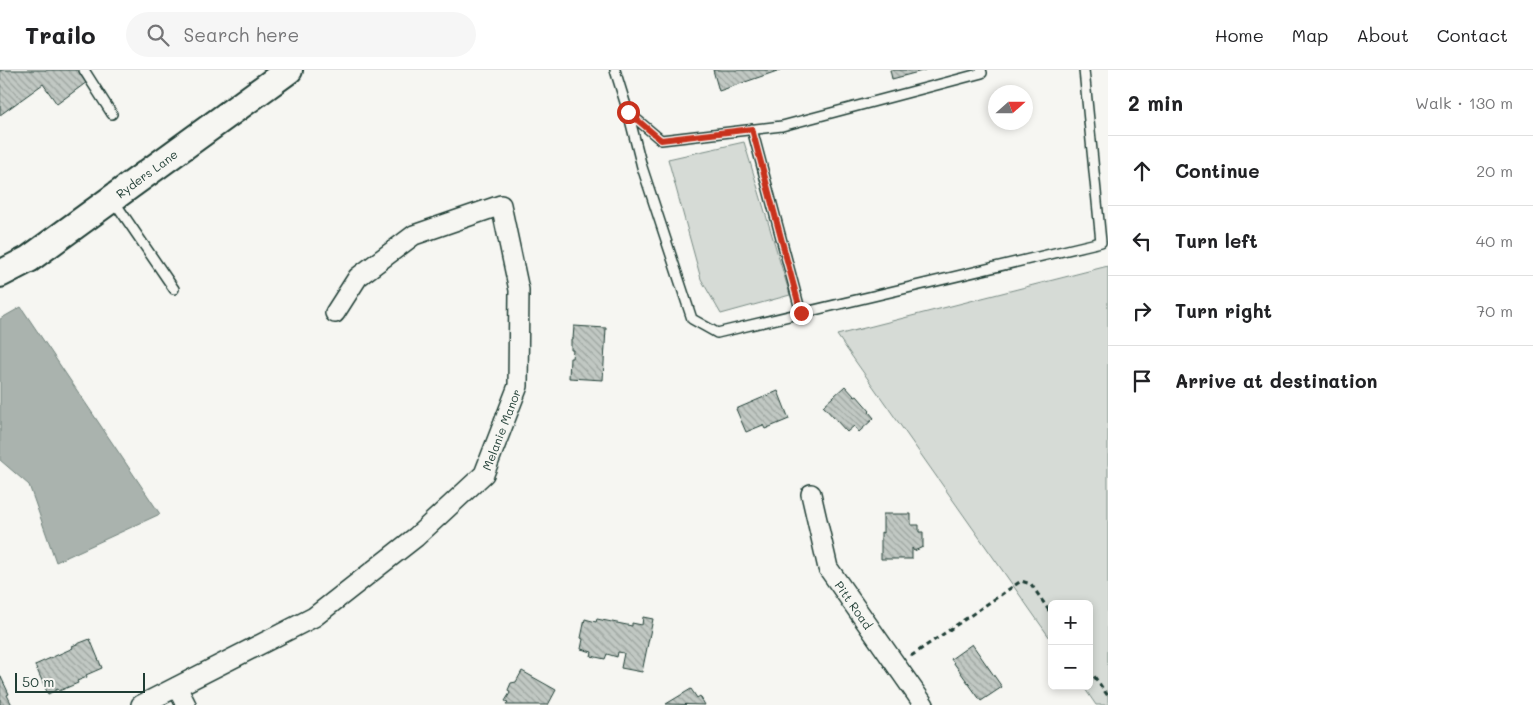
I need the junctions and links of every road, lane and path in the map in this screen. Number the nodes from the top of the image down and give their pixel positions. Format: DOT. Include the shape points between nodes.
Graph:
graph roads {
  1 [pos="84,70"];
  2 [pos="615,70"];
  3 [pos="1084,70"];
  4 [pos="981,72"];
  5 [pos="276,76"];
  6 [pos="628,112"];
  7 [pos="112,114"];
  8 [pos="752,129"];
  9 [pos="112,198"];
  10 [pos="0,274"];
  11 [pos="174,290"];
  12 [pos="336,313"];
  13 [pos="801,313"];
  14 [pos="811,494"];
  15 [pos="1048,609"];
  16 [pos="896,666"];
  17 [pos="1093,675"];
  18 [pos="177,687"];
  19 [pos="1108,696"];
  20 [pos="141,705"];
  21 [pos="186,705"];
  22 [pos="924,705"];
  1 -- 7 [label="lane"];
  2 -- 6 [label="lane"];
  3 -- 13 [label="lane" via="1101,242"];
  4 -- 8 [label="lane" via="782,126"];
  5 -- 9 [label="main road, Ryders Lane"];
  6 -- 8 [label="lane" via="661,140"];
  6 -- 13 [label="lane" via="642,167 692,319 717,333"];
  8 -- 13 [label="lane"];
  9 -- 10 [label="main road, Ryders Lane" via="29,259"];
  9 -- 11 [label="lane"];
  12 -- 18 [label="street, Melanie Manor" via="358,277 414,235 501,205 519,290 518,386 484,474 416,537 314,617"];
  14 -- 16 [label="street, Pitt Road" via="828,568"];
  15 -- 16 [label="path" via="1031,584 1021,581"];
  16 -- 22 [label="street, Pitt Road"];
  17 -- 19 [label="path"];
  18 -- 20 [label="street, Melanie Manor"];
  18 -- 21 [label="street"];
}
